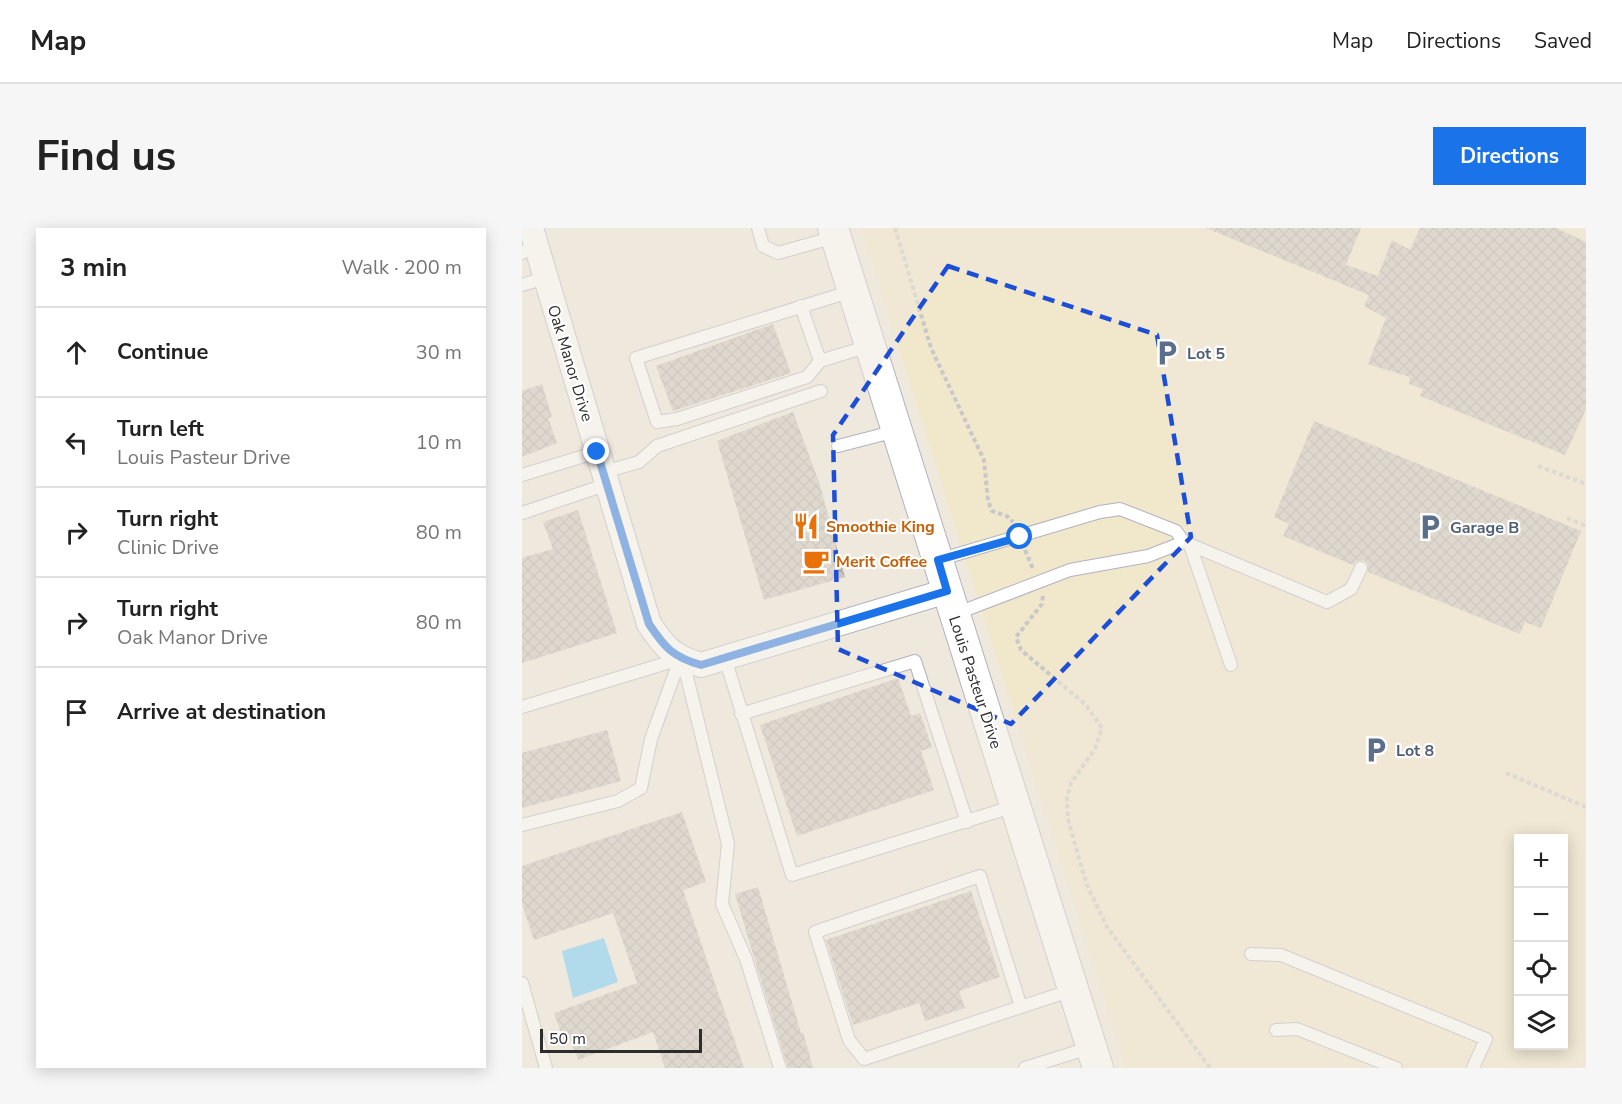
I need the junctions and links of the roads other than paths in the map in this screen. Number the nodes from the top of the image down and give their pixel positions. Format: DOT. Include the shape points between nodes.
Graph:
graph roads {
  1 [pos="758,228"];
  2 [pos="834,232"];
  3 [pos="530,242"];
  4 [pos="545,278"];
  5 [pos="522,285"];
  6 [pos="853,290"];
  7 [pos="801,306"];
  8 [pos="870,345"];
  9 [pos="820,361"];
  10 [pos="821,391"];
  11 [pos="897,430"];
  12 [pos="838,446"];
  13 [pos="603,469"];
  14 [pos="522,475"];
  15 [pos="522,513"];
  16 [pos="1187,543"];
  17 [pos="938,560"];
  18 [pos="1361,568"];
  19 [pos="951,603"];
  20 [pos="725,658"];
  21 [pos="680,659"];
  22 [pos="1231,665"];
  23 [pos="522,707"];
  24 [pos="741,714"];
  25 [pos="1016,806"];
  26 [pos="967,822"];
  27 [pos="522,825"];
  28 [pos="1251,954"];
  29 [pos="522,983"];
  30 [pos="1074,989"];
  31 [pos="1021,1007"];
  32 [pos="1276,1030"];
  33 [pos="1095,1057"];
  34 [pos="546,1068"];
  35 [pos="780,1068"];
  36 [pos="1025,1068"];
  37 [pos="1396,1068"];
  38 [pos="1473,1068"];
  1 -- 2 [label="lane" via="763,246 778,253"];
  2 -- 6 [label="street, Louis Pasteur Drive"];
  3 -- 4 [label="street, Oak Manor Drive"];
  4 -- 5 [label="lane"];
  4 -- 13 [label="street, Oak Manor Drive"];
  6 -- 7 [label="lane"];
  6 -- 8 [label="street, Louis Pasteur Drive"];
  7 -- 9 [label="lane"];
  7 -- 9 [label="lane" via="636,358 657,422 807,376"];
  8 -- 9 [label="lane"];
  8 -- 11 [label="street, Louis Pasteur Drive"];
  10 -- 13 [label="lane" via="657,446 639,462"];
  11 -- 12 [label="lane"];
  11 -- 17 [label="street, Louis Pasteur Drive"];
  13 -- 14 [label="lane"];
  13 -- 15 [label="lane"];
  13 -- 21 [label="street, Oak Manor Drive" via="649,624 664,646"];
  16 -- 17 [label="lane" via="1176,531 1120,509"];
  16 -- 18 [label="lane" via="1327,602 1351,589"];
  16 -- 19 [label="lane"];
  16 -- 22 [label="lane"];
  17 -- 19 [label="street, Louis Pasteur Drive"];
  19 -- 20 [label="street"];
  19 -- 25 [label="street, Louis Pasteur Drive"];
  20 -- 21 [label="street" via="701,665"];
  20 -- 24 [label="lane"];
  21 -- 23 [label="lane"];
  21 -- 27 [label="lane" via="651,739 641,788 618,801"];
  21 -- 35 [label="lane" via="728,844 722,904 746,959"];
  24 -- 26 [label="lane" via="915,661"];
  24 -- 26 [label="lane" via="792,875"];
  25 -- 26 [label="lane"];
  25 -- 30 [label="street, Louis Pasteur Drive"];
  28 -- 38 [label="lane" via="1281,955 1486,1039"];
  29 -- 34 [label="lane"];
  30 -- 31 [label="lane"];
  30 -- 33 [label="street, Louis Pasteur Drive"];
  31 -- 31 [label="lane" via="864,1059 849,1040 815,932 980,876"];
  32 -- 37 [label="lane" via="1297,1029"];
  33 -- 36 [label="lane"];
}
